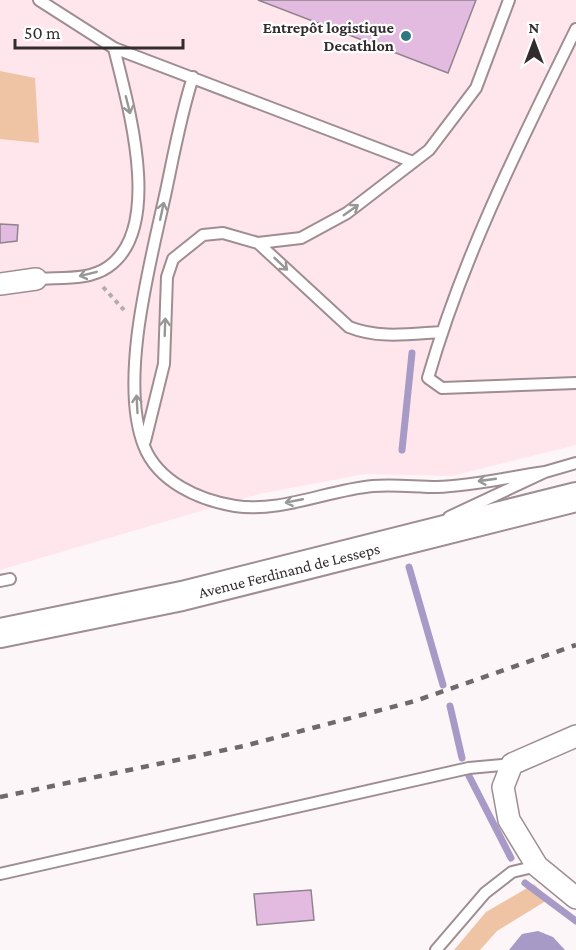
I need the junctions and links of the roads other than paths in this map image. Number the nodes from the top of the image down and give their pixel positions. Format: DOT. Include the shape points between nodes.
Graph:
graph roads {
  1 [pos="39,0"];
  2 [pos="509,0"];
  3 [pos="576,29"];
  4 [pos="114,48"];
  5 [pos="193,77"];
  6 [pos="413,162"];
  7 [pos="258,243"];
  8 [pos="36,279"];
  9 [pos="0,284"];
  10 [pos="441,332"];
  11 [pos="576,383"];
  12 [pos="144,446"];
  13 [pos="576,463"];
  14 [pos="545,472"];
  15 [pos="576,497"];
  16 [pos="388,545"];
  17 [pos="0,633"];
  18 [pos="576,736"];
  19 [pos="512,764"];
  20 [pos="537,866"];
  21 [pos="0,874"];
  22 [pos="576,898"];
  23 [pos="436,950"];
  1 -- 4 [label="lane"];
  2 -- 6 [label="lane" via="476,88 429,150"];
  3 -- 10 [label="lane" via="507,170"];
  4 -- 5 [label="lane"];
  4 -- 8 [label="lane, one-way" via="136,138 138,222 121,256 108,267 88,276"];
  5 -- 6 [label="lane"];
  12 -- 5 [label="lane, one-way" via="135,361 145,285"];
  7 -- 6 [label="lane, one-way" via="301,238 347,213"];
  7 -- 10 [label="lane, one-way" via="349,327 366,334"];
  12 -- 7 [label="lane, one-way" via="164,364 167,277 173,259 203,235 223,233"];
  8 -- 9 [label="street"];
  10 -- 11 [label="lane" via="428,378 442,388"];
  14 -- 12 [label="lane, one-way" via="439,487 374,486 262,507 244,506 204,498 176,485"];
  13 -- 14 [label="lane"];
  14 -- 16 [label="lane"];
  15 -- 16 [label="main road, Avenue Ferdinand de Lesseps"];
  16 -- 17 [label="main road, Avenue Ferdinand de Lesseps" via="182,596"];
  18 -- 19 [label="street"];
  19 -- 20 [label="street" via="503,787 509,820"];
  19 -- 21 [label="lane" via="469,768"];
  20 -- 22 [label="street"];
  20 -- 23 [label="lane" via="512,872 485,893"];
}
